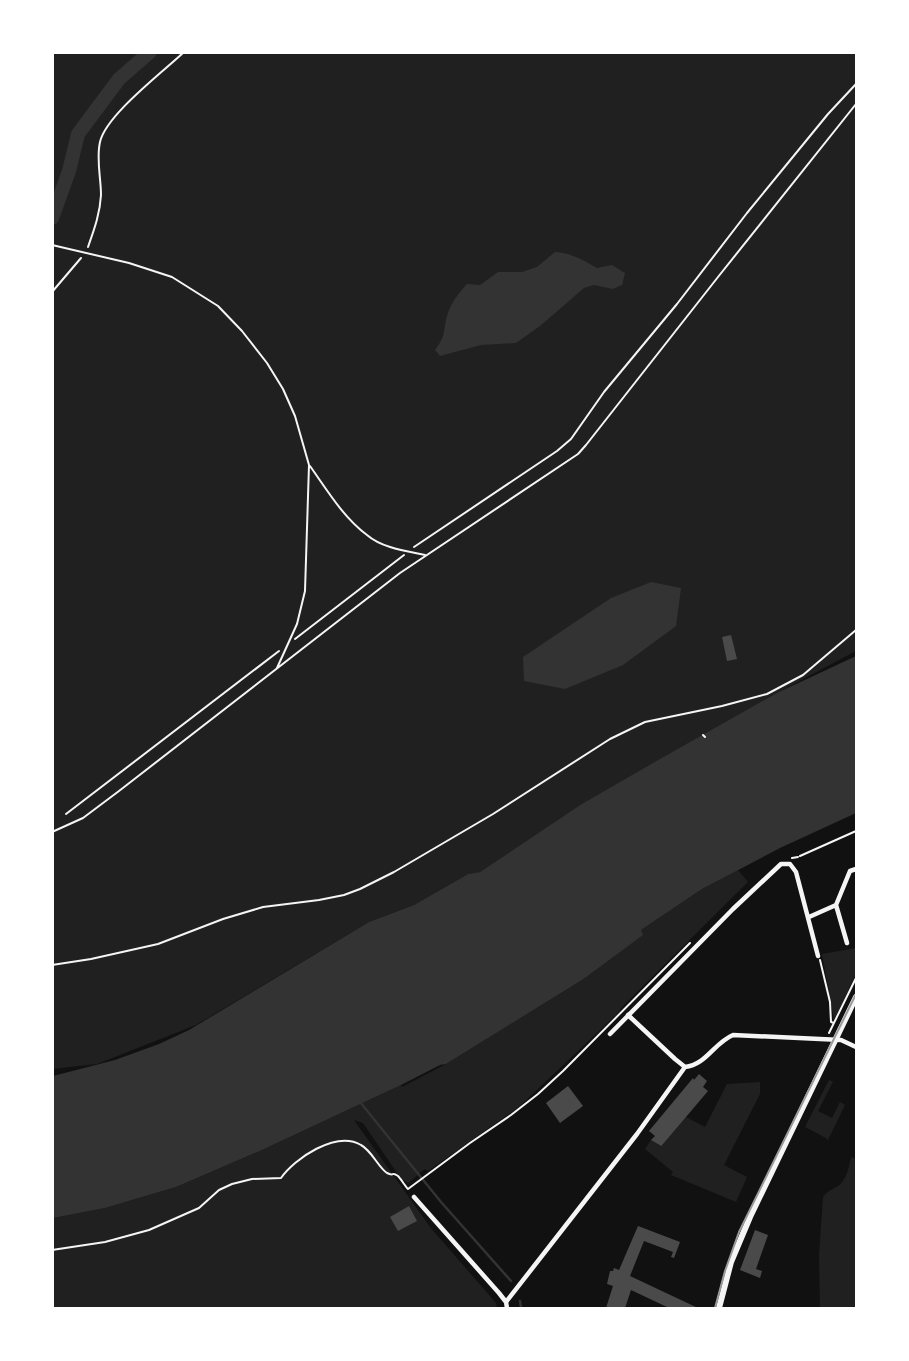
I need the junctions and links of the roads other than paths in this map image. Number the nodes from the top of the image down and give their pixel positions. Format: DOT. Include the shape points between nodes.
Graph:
graph roads {
  1 [pos="856,104"];
  2 [pos="52,245"];
  3 [pos="309,465"];
  4 [pos="426,555"];
  5 [pos="277,668"];
  6 [pos="52,832"];
  7 [pos="856,869"];
  8 [pos="836,905"];
  9 [pos="809,917"];
  10 [pos="846,943"];
  11 [pos="818,956"];
  12 [pos="856,997"];
  13 [pos="628,1014"];
  14 [pos="610,1034"];
  15 [pos="836,1040"];
  16 [pos="856,1047"];
  17 [pos="685,1067"];
  18 [pos="414,1197"];
  19 [pos="506,1305"];
  20 [pos="719,1308"];
  1 -- 4 [label="lane" via="578,454"];
  2 -- 3 [label="lane" via="172,277 218,306 283,389"];
  3 -- 4 [label="lane" via="368,537"];
  3 -- 5 [label="lane" via="305,591 297,624"];
  4 -- 5 [label="lane"];
  5 -- 6 [label="lane" via="83,818"];
  7 -- 8 [label="street" via="850,871"];
  8 -- 9 [label="street"];
  8 -- 10 [label="street"];
  9 -- 11 [label="street"];
  9 -- 13 [label="street" via="796,873 790,864 777,866"];
  12 -- 15 [label="main road"];
  13 -- 14 [label="street"];
  13 -- 17 [label="street"];
  15 -- 16 [label="street"];
  15 -- 17 [label="street" via="733,1035 701,1062"];
  15 -- 20 [label="main road" via="746,1226"];
  17 -- 19 [label="street"];
  18 -- 19 [label="street"];
}
